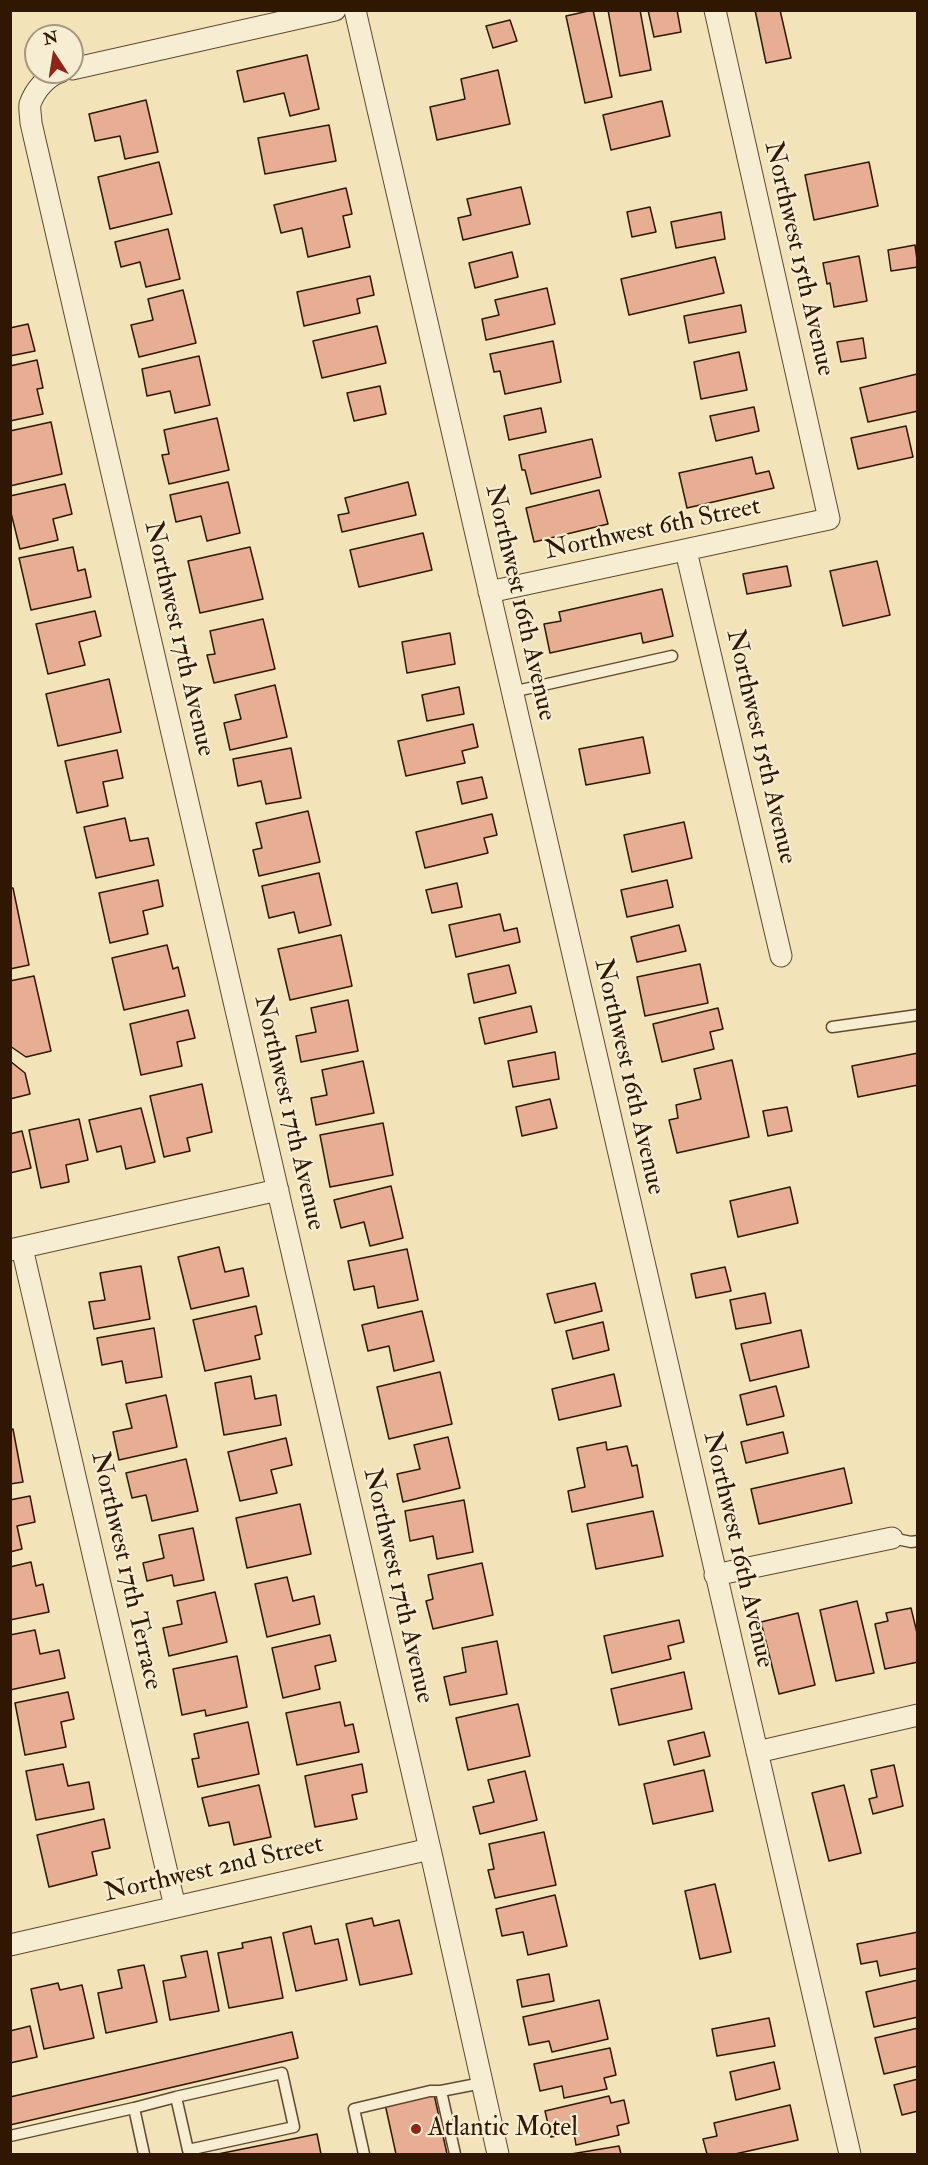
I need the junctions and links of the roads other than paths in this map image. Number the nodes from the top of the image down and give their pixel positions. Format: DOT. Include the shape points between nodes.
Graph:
graph roads {
  1 [pos="335,10"];
  2 [pos="355,10"];
  3 [pos="716,10"];
  4 [pos="84,66"];
  5 [pos="41,84"];
  6 [pos="829,519"];
  7 [pos="686,550"];
  8 [pos="489,592"];
  9 [pos="672,656"];
  10 [pos="512,692"];
  11 [pos="781,956"];
  12 [pos="918,1015"];
  13 [pos="832,1027"];
  14 [pos="278,1191"];
  15 [pos="16,1249"];
  16 [pos="892,1538"];
  17 [pos="918,1541"];
  18 [pos="715,1575"];
  19 [pos="918,1714"];
  20 [pos="757,1752"];
  21 [pos="430,1849"];
  22 [pos="175,1907"];
  23 [pos="10,1945"];
  24 [pos="482,2083"];
  25 [pos="441,2091"];
  26 [pos="176,2097"];
  27 [pos="134,2108"];
  28 [pos="10,2136"];
  29 [pos="189,2152"];
  30 [pos="144,2154"];
  31 [pos="364,2154"];
  32 [pos="455,2154"];
  33 [pos="498,2154"];
  34 [pos="850,2154"];
  1 -- 4 [label="street"];
  2 -- 8 [label="street, Northwest 16th Avenue"];
  3 -- 6 [label="street, Northwest 15th Avenue"];
  5 -- 14 [label="street, Northwest 17th Avenue" via="30,105 31,123"];
  6 -- 7 [label="street, Northwest 6th Street"];
  7 -- 8 [label="street, Northwest 6th Street"];
  7 -- 11 [label="street, Northwest 15th Avenue"];
  8 -- 10 [label="street, Northwest 16th Avenue"];
  9 -- 10 [label="lane"];
  10 -- 18 [label="street, Northwest 16th Avenue"];
  12 -- 13 [label="lane"];
  14 -- 15 [label="street"];
  14 -- 21 [label="street, Northwest 17th Avenue"];
  15 -- 22 [label="street, Northwest 17th Terrace"];
  16 -- 17 [label="lane"];
  16 -- 18 [label="street"];
  18 -- 20 [label="street, Northwest 16th Avenue"];
  19 -- 20 [label="street"];
  20 -- 34 [label="street, Northwest 16th Avenue"];
  21 -- 22 [label="street, Northwest 2nd Street"];
  21 -- 24 [label="street, Northwest 17th Avenue"];
  22 -- 23 [label="street, Northwest 2nd Street"];
  24 -- 25 [label="lane"];
  24 -- 33 [label="street, Northwest 17th Avenue"];
  25 -- 31 [label="lane" via="354,2109"];
  25 -- 32 [label="lane"];
  26 -- 27 [label="lane"];
  26 -- 29 [label="lane"];
  26 -- 29 [label="lane" via="282,2073 294,2127"];
  27 -- 28 [label="lane"];
  27 -- 30 [label="lane"];
}
